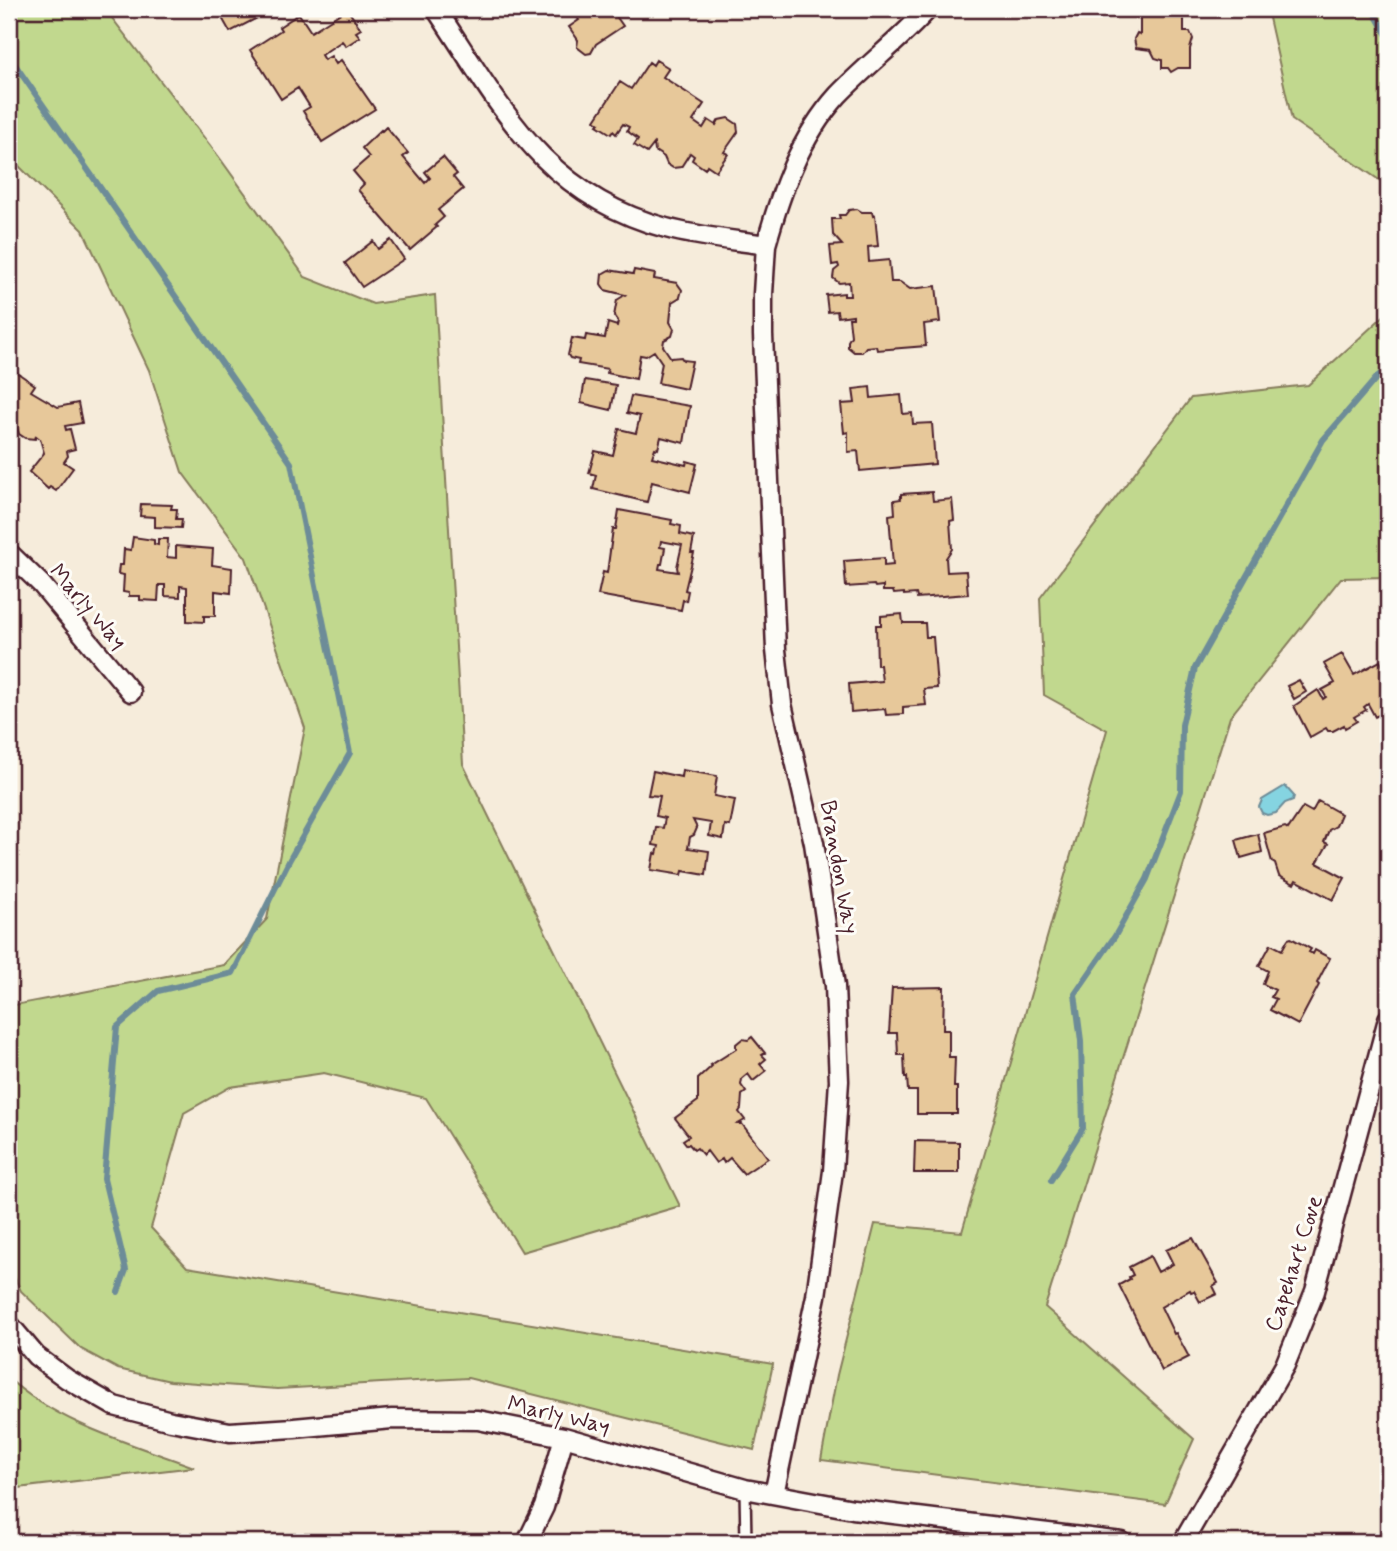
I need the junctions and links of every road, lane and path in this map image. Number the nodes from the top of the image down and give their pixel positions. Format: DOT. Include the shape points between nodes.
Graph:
graph roads {
  1 [pos="436,9"];
  2 [pos="928,9"];
  3 [pos="766,245"];
  4 [pos="9,553"];
  5 [pos="131,692"];
  6 [pos="1388,1019"];
  7 [pos="9,1324"];
  8 [pos="564,1437"];
  9 [pos="745,1489"];
  10 [pos="774,1494"];
  11 [pos="527,1542"];
  12 [pos="746,1542"];
  13 [pos="1122,1542"];
  14 [pos="1183,1542"];
  1 -- 3 [label="street" via="514,126 564,178 625,214 666,228"];
  2 -- 3 [label="street, Brandon Way" via="851,82 811,131 789,174"];
  3 -- 10 [label="street, Brandon Way" via="762,295 776,650 782,704 814,843 835,986 839,1081 833,1171 816,1296"];
  4 -- 5 [label="street, Marly Way" via="41,584"];
  6 -- 14 [label="street, Capehart Cove" via="1315,1291 1285,1365"];
  7 -- 8 [label="street, Marly Way" via="36,1356 67,1379 114,1406 171,1421 230,1432 392,1419 478,1420"];
  8 -- 9 [label="street, Marly Way"];
  8 -- 11 [label="street" via="544,1507"];
  9 -- 10 [label="street, Marly Way"];
  9 -- 12 [label="lane"];
  10 -- 13 [label="street, Marly Way" via="853,1509"];
}
